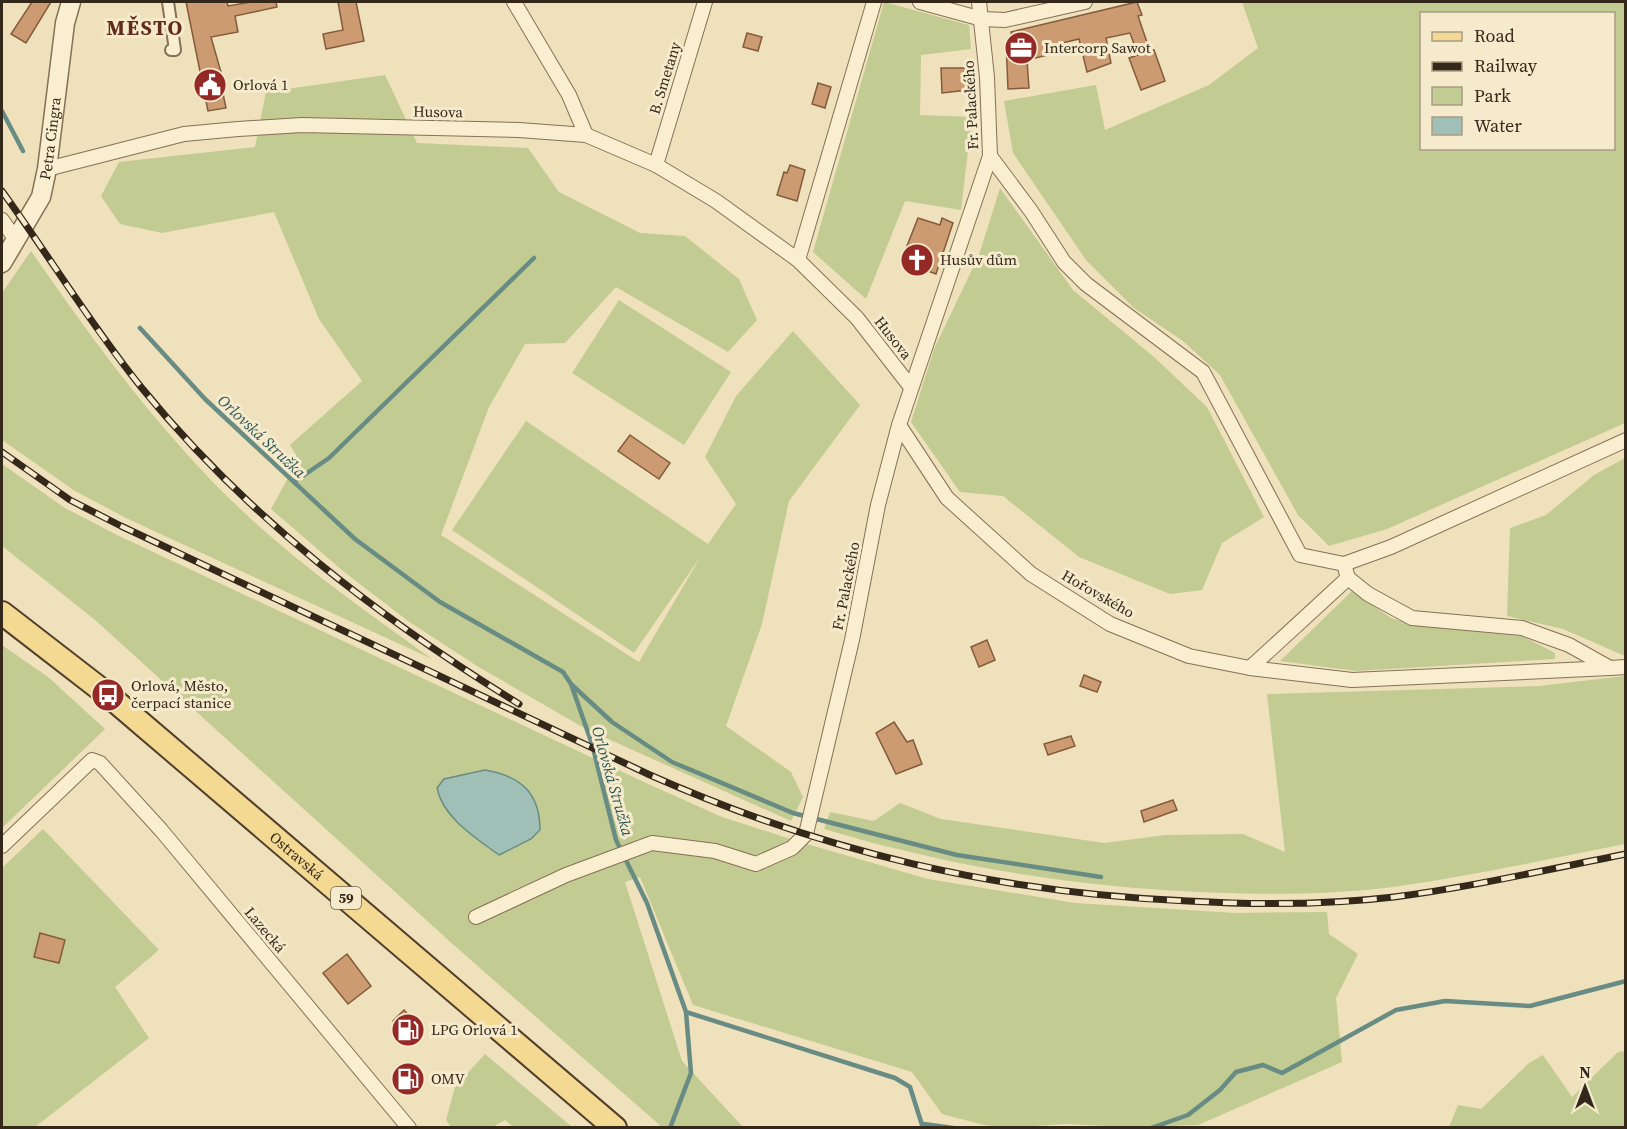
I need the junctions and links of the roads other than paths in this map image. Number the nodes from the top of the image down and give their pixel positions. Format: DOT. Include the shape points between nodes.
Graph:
graph roads {
  1 [pos="71,2"];
  2 [pos="168,2"];
  3 [pos="514,2"];
  4 [pos="705,2"];
  5 [pos="874,2"];
  6 [pos="920,2"];
  7 [pos="979,2"];
  8 [pos="1085,2"];
  9 [pos="982,19"];
  10 [pos="171,50"];
  11 [pos="586,135"];
  12 [pos="990,156"];
  13 [pos="656,165"];
  14 [pos="47,169"];
  15 [pos="2,220"];
  16 [pos="16,240"];
  17 [pos="798,260"];
  18 [pos="2,263"];
  19 [pos="910,386"];
  20 [pos="899,425"];
  21 [pos="1626,440"];
  22 [pos="1344,564"];
  23 [pos="1348,578"];
  24 [pos="2,613"];
  25 [pos="1250,668"];
  26 [pos="1610,668"];
  27 [pos="1626,668"];
  28 [pos="2,846"];
  29 [pos="476,917"];
  30 [pos="408,1128"];
  31 [pos="615,1128"];
  1 -- 14 [label="street, Petra Cingra"];
  2 -- 10 [label="street" via="175,50"];
  3 -- 11 [label="street" via="569,95"];
  4 -- 13 [label="street, B. Smetany"];
  5 -- 17 [label="street"];
  6 -- 9 [label="street"];
  7 -- 9 [label="street, Fr. Palackého"];
  8 -- 9 [label="street" via="1005,20"];
  9 -- 12 [label="street, Fr. Palackého"];
  11 -- 13 [label="street, Husova"];
  11 -- 14 [label="street, Husova" via="302,125 238,129 184,134"];
  12 -- 19 [label="street, Fr. Palackého"];
  12 -- 22 [label="street" via="1064,262 1086,284 1203,372 1300,555"];
  13 -- 17 [label="street, Husova" via="716,201"];
  14 -- 16 [label="street, Petra Cingra" via="41,197"];
  15 -- 16 [label="street"];
  16 -- 18 [label="street, Petra Cingra"];
  17 -- 19 [label="street, Husova" via="857,318"];
  19 -- 20 [label="street, Fr. Palackého"];
  20 -- 25 [label="street, Hořovského" via="947,498 1031,574 1110,624 1189,656"];
  20 -- 29 [label="street, Fr. Palackého" via="806,834 792,848 756,864 715,852 652,843 566,875"];
  21 -- 22 [label="street" via="1391,547"];
  22 -- 23 [label="street"];
  23 -- 25 [label="street"];
  23 -- 26 [label="street" via="1412,618 1522,628 1569,645"];
  24 -- 31 [label="main road, Ostravská / 59" via="108,695"];
  25 -- 26 [label="street, Hořovského" via="1352,680"];
  26 -- 27 [label="street"];
  28 -- 30 [label="street, Lazecká" via="92,760 100,762"];
}
